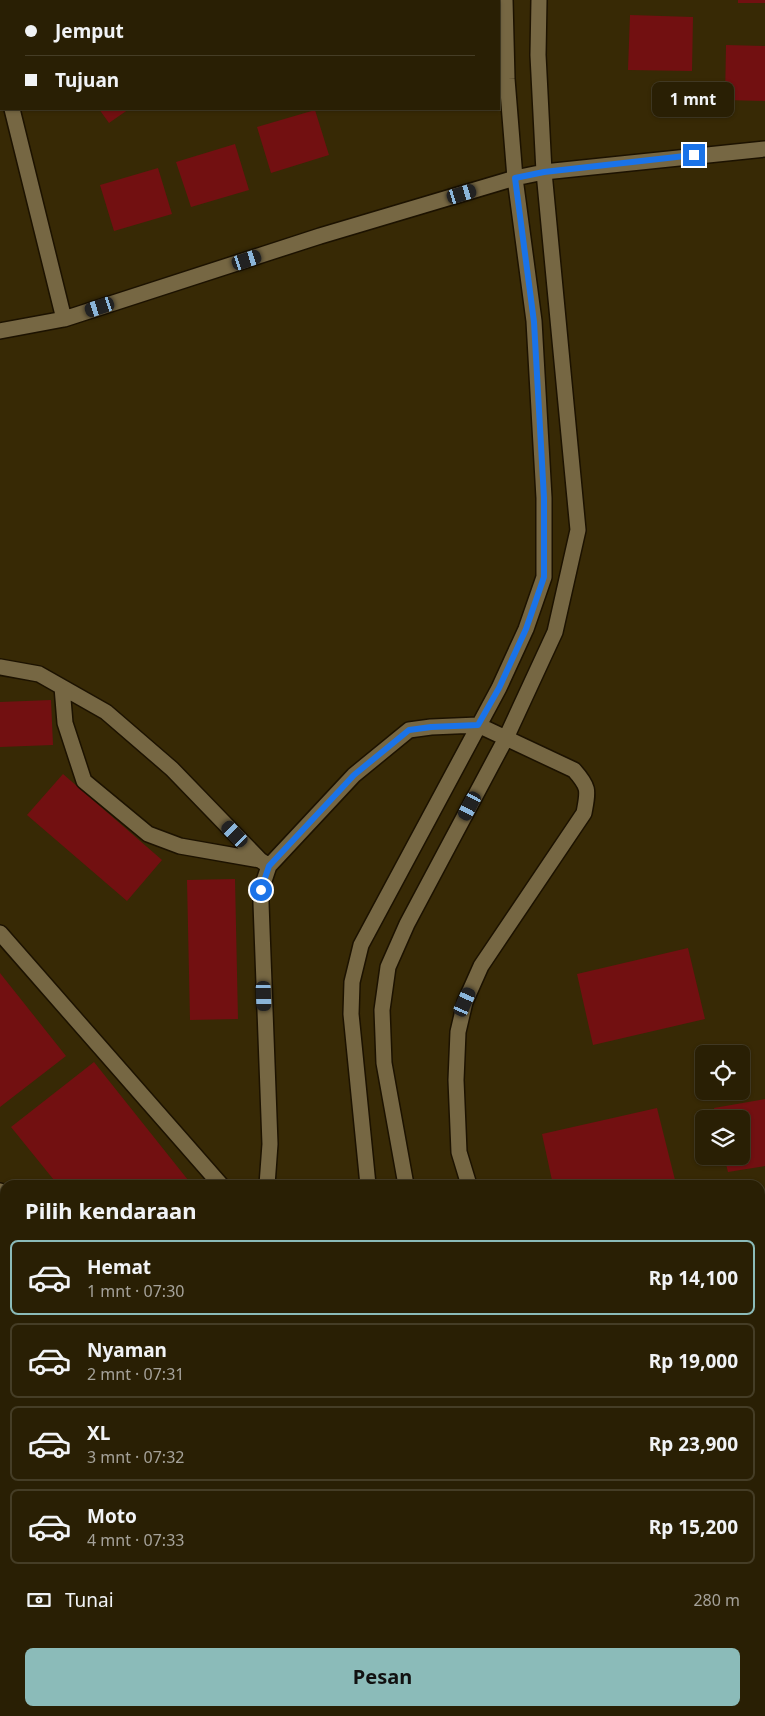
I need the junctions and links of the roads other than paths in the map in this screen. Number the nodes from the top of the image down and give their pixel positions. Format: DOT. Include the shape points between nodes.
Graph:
graph roads {
  1 [pos="505,0"];
  2 [pos="539,0"];
  3 [pos="12,110"];
  4 [pos="765,149"];
  5 [pos="544,172"];
  6 [pos="515,178"];
  7 [pos="64,318"];
  8 [pos="0,330"];
  9 [pos="0,667"];
  10 [pos="62,687"];
  11 [pos="478,725"];
  12 [pos="506,738"];
  13 [pos="264,863"];
  14 [pos="0,933"];
  15 [pos="217,1180"];
  16 [pos="267,1180"];
  17 [pos="368,1180"];
  18 [pos="405,1180"];
  19 [pos="468,1180"];
  1 -- 6 [label="street"];
  2 -- 5 [label="street" via="538,55"];
  3 -- 7 [label="street"];
  4 -- 5 [label="street"];
  5 -- 6 [label="street"];
  5 -- 12 [label="street" via="578,530 556,632"];
  6 -- 7 [label="street"];
  6 -- 11 [label="street" via="534,322 544,498 544,577 526,629"];
  7 -- 8 [label="street"];
  9 -- 10 [label="street" via="39,674"];
  10 -- 13 [label="street" via="106,712 172,769"];
  10 -- 13 [label="street" via="66,723 84,781 148,834 180,846"];
  11 -- 12 [label="street"];
  11 -- 13 [label="street" via="409,730 354,775"];
  11 -- 17 [label="street" via="361,945 352,982 351,1014"];
  12 -- 18 [label="street" via="406,924 388,967 382,1010 384,1064"];
  12 -- 19 [label="street" via="574,770 588,791 584,813 481,966 465,1002 458,1032 456,1080 460,1152"];
  13 -- 16 [label="street" via="260,903 270,1144"];
  14 -- 15 [label="street"];
}
